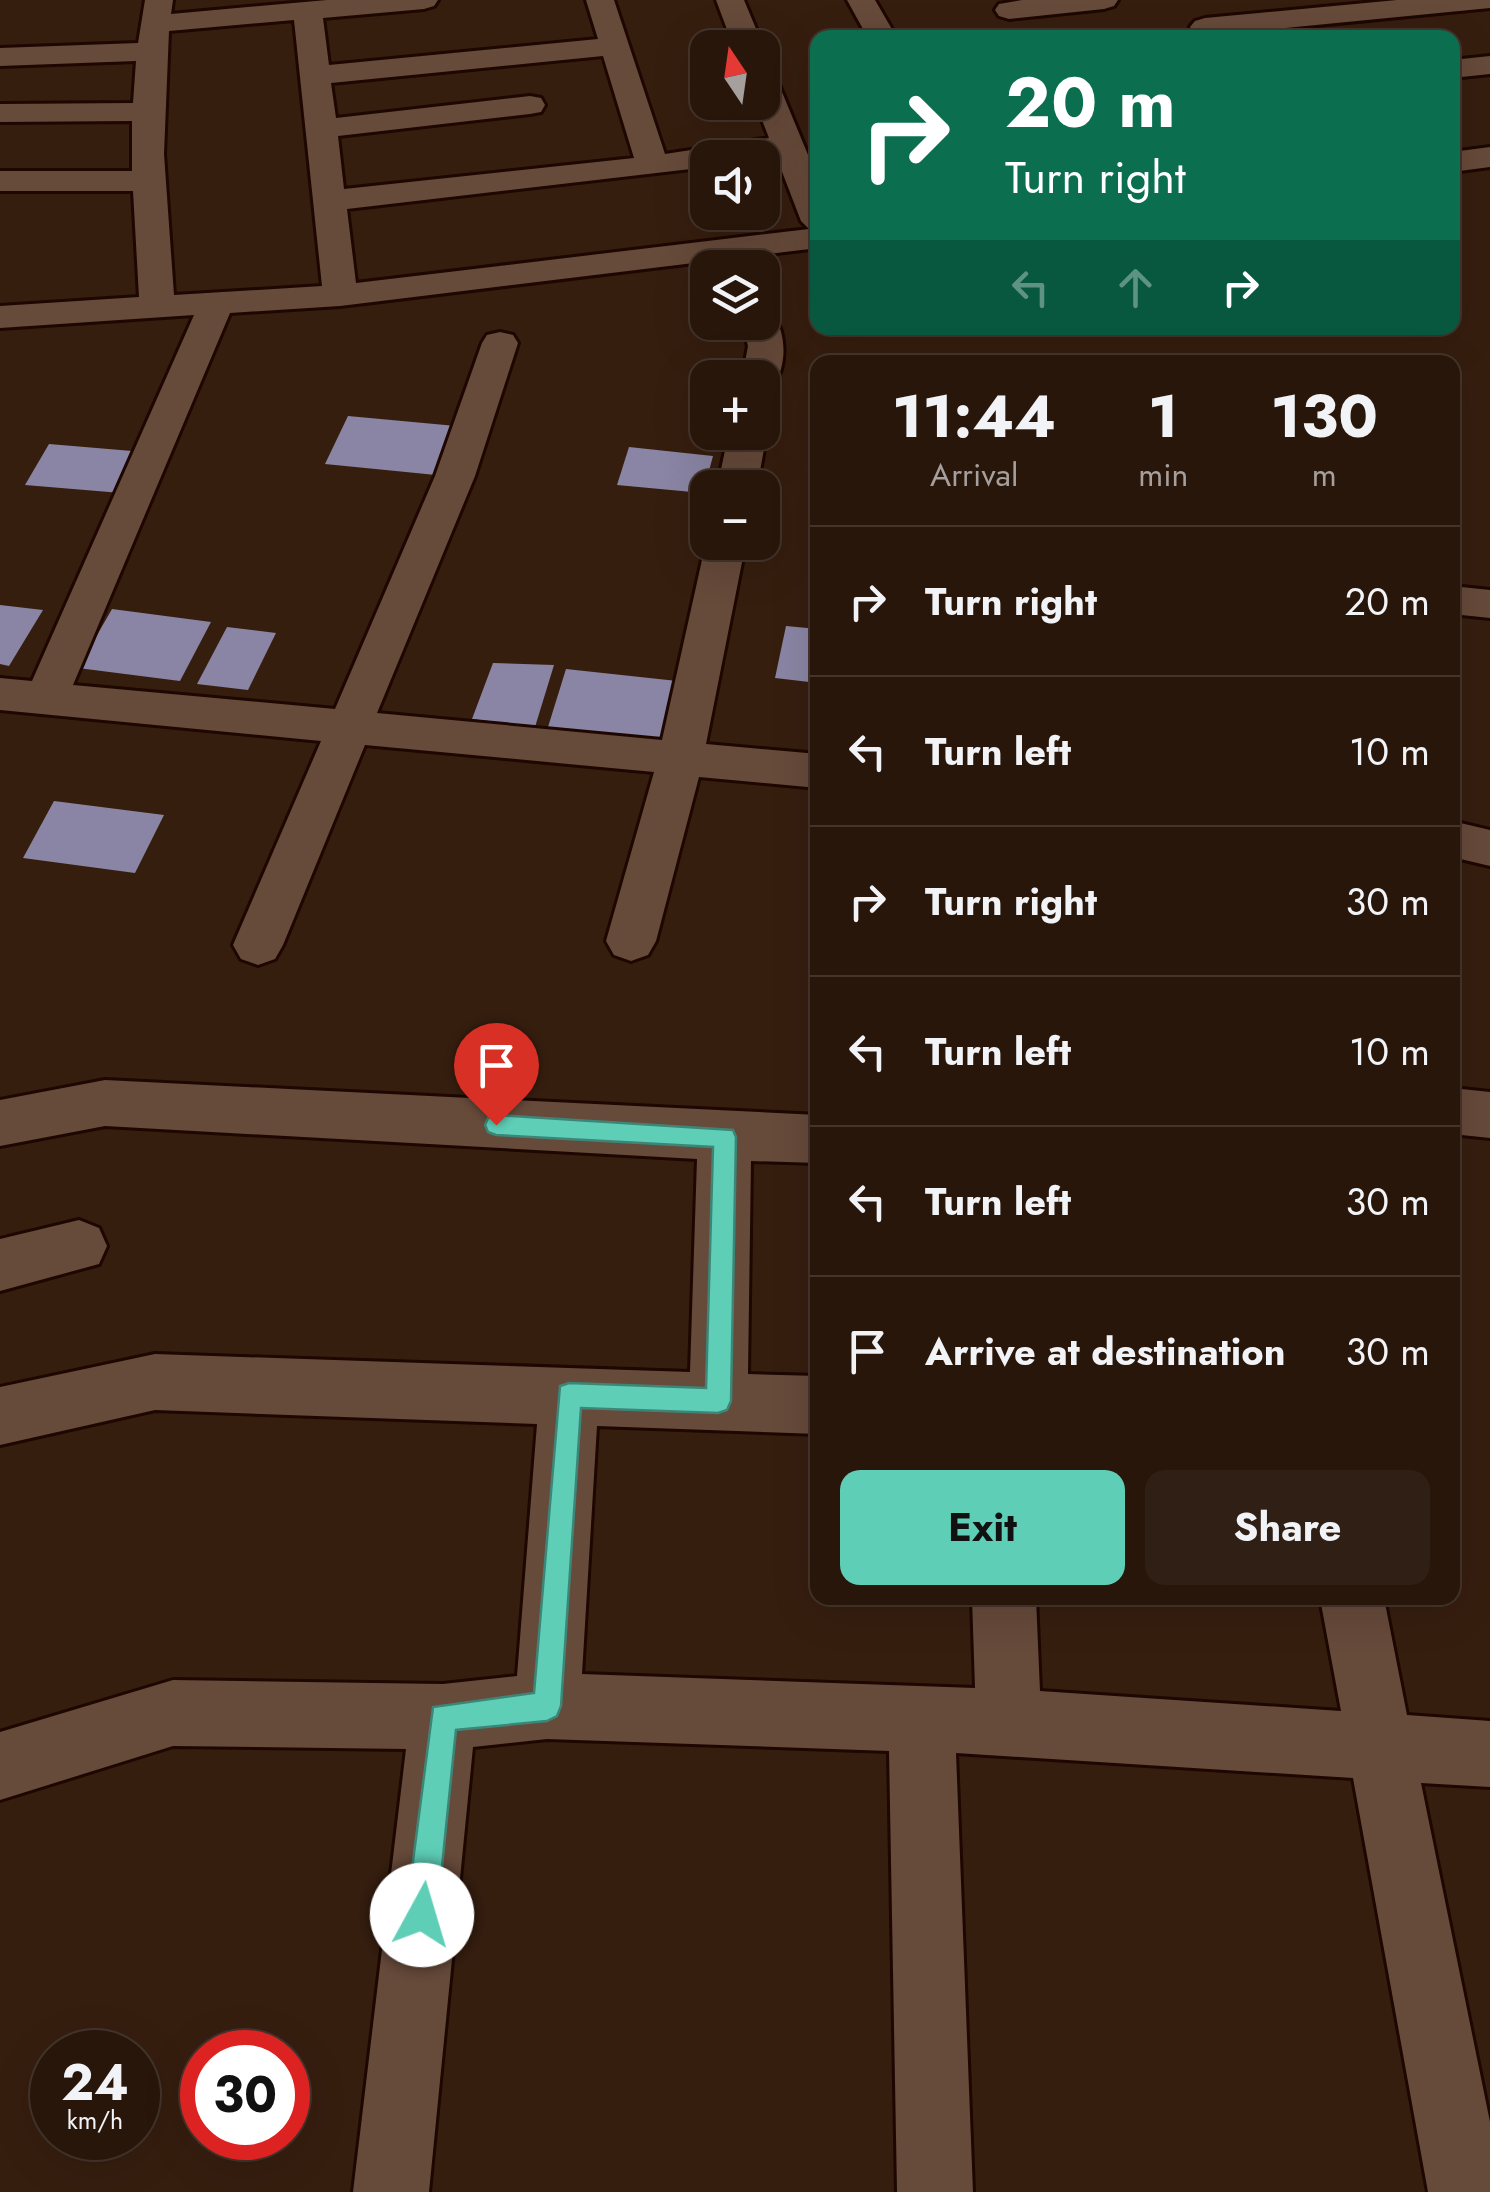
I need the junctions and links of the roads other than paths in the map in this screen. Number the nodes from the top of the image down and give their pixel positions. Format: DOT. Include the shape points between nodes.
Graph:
graph roads {
  1 [pos="424,0"];
  2 [pos="600,0"];
  3 [pos="730,0"];
  4 [pos="860,0"];
  5 [pos="1104,0"];
  6 [pos="1184,0"];
  7 [pos="1487,0"];
  8 [pos="1406,3"];
  9 [pos="1005,5"];
  10 [pos="1334,7"];
  11 [pos="308,11"];
  12 [pos="154,25"];
  13 [pos="742,30"];
  14 [pos="878,30"];
  15 [pos="1022,30"];
  16 [pos="1207,30"];
  17 [pos="1219,30"];
  18 [pos="613,46"];
  19 [pos="0,57"];
  20 [pos="1490,65"];
  21 [pos="1460,68"];
  22 [pos="314,76"];
  23 [pos="530,105"];
  24 [pos="148,112"];
  25 [pos="0,113"];
  26 [pos="778,120"];
  27 [pos="320,129"];
  28 [pos="788,144"];
  29 [pos="1490,157"];
  30 [pos="1460,161"];
  31 [pos="653,166"];
  32 [pos="0,181"];
  33 [pos="148,181"];
  34 [pos="810,200"];
  35 [pos="329,201"];
  36 [pos="810,240"];
  37 [pos="770,250"];
  38 [pos="690,262"];
  39 [pos="340,295"];
  40 [pos="216,305"];
  41 [pos="158,309"];
  42 [pos="0,317"];
  43 [pos="500,343"];
  44 [pos="722,560"];
  45 [pos="1460,601"];
  46 [pos="1490,604"];
  47 [pos="0,694"];
  48 [pos="46,698"];
  49 [pos="349,728"];
  50 [pos="681,758"];
  51 [pos="810,770"];
  52 [pos="1460,842"];
  53 [pos="1490,848"];
  54 [pos="631,941"];
  55 [pos="258,945"];
  56 [pos="1460,1112"];
  57 [pos="1490,1114"];
  58 [pos="0,1123"];
  59 [pos="725,1137"];
  60 [pos="810,1139"];
  61 [pos="79,1246"];
  62 [pos="0,1265"];
  63 [pos="569,1395"];
  64 [pos="718,1401"];
  65 [pos="810,1406"];
  66 [pos="0,1416"];
  67 [pos="1004,1605"];
  68 [pos="1353,1605"];
  69 [pos="547,1706"];
  70 [pos="443,1717"];
  71 [pos="922,1720"];
  72 [pos="1009,1722"];
  73 [pos="1380,1747"];
  74 [pos="1490,1754"];
  75 [pos="0,1766"];
  76 [pos="391,2192"];
  77 [pos="935,2192"];
  78 [pos="1466,2192"];
  1 -- 11 [label="street"];
  2 -- 18 [label="street"];
  3 -- 13 [label="street"];
  4 -- 14 [label="street"];
  5 -- 9 [label="street"];
  6 -- 16 [label="street"];
  7 -- 8 [label="street"];
  8 -- 10 [label="street"];
  9 -- 15 [label="street"];
  10 -- 17 [label="street"];
  11 -- 12 [label="street"];
  11 -- 22 [label="street"];
  12 -- 19 [label="street"];
  12 -- 24 [label="street"];
  18 -- 22 [label="street"];
  18 -- 31 [label="street"];
  20 -- 21 [label="street"];
  22 -- 27 [label="street"];
  23 -- 27 [label="street"];
  24 -- 25 [label="street"];
  24 -- 33 [label="street"];
  26 -- 28 [label="street"];
  27 -- 35 [label="street"];
  28 -- 31 [label="street"];
  28 -- 34 [label="street"];
  29 -- 30 [label="street"];
  31 -- 35 [label="street"];
  32 -- 33 [label="street"];
  33 -- 41 [label="street"];
  35 -- 39 [label="street"];
  36 -- 37 [label="street"];
  38 -- 39 [label="street"];
  39 -- 40 [label="street"];
  40 -- 41 [label="street"];
  40 -- 48 [label="street"];
  41 -- 42 [label="street"];
  43 -- 49 [label="street" via="455,476"];
  44 -- 50 [label="street"];
  45 -- 46 [label="street"];
  47 -- 48 [label="street"];
  48 -- 49 [label="street"];
  49 -- 50 [label="street"];
  49 -- 55 [label="street"];
  50 -- 51 [label="street"];
  50 -- 54 [label="street"];
  52 -- 53 [label="street"];
  56 -- 57 [label="street"];
  58 -- 59 [label="street" via="104,1103"];
  59 -- 60 [label="street"];
  59 -- 64 [label="street"];
  61 -- 62 [label="street"];
  63 -- 64 [label="street"];
  63 -- 66 [label="street" via="155,1382"];
  63 -- 69 [label="street"];
  64 -- 65 [label="street"];
  67 -- 72 [label="street"];
  68 -- 73 [label="street"];
  69 -- 70 [label="street"];
  69 -- 71 [label="street"];
  70 -- 75 [label="street" via="172,1713"];
  70 -- 76 [label="street"];
  71 -- 72 [label="street"];
  71 -- 77 [label="street"];
  72 -- 73 [label="street"];
  73 -- 74 [label="street"];
  73 -- 78 [label="street"];
}
